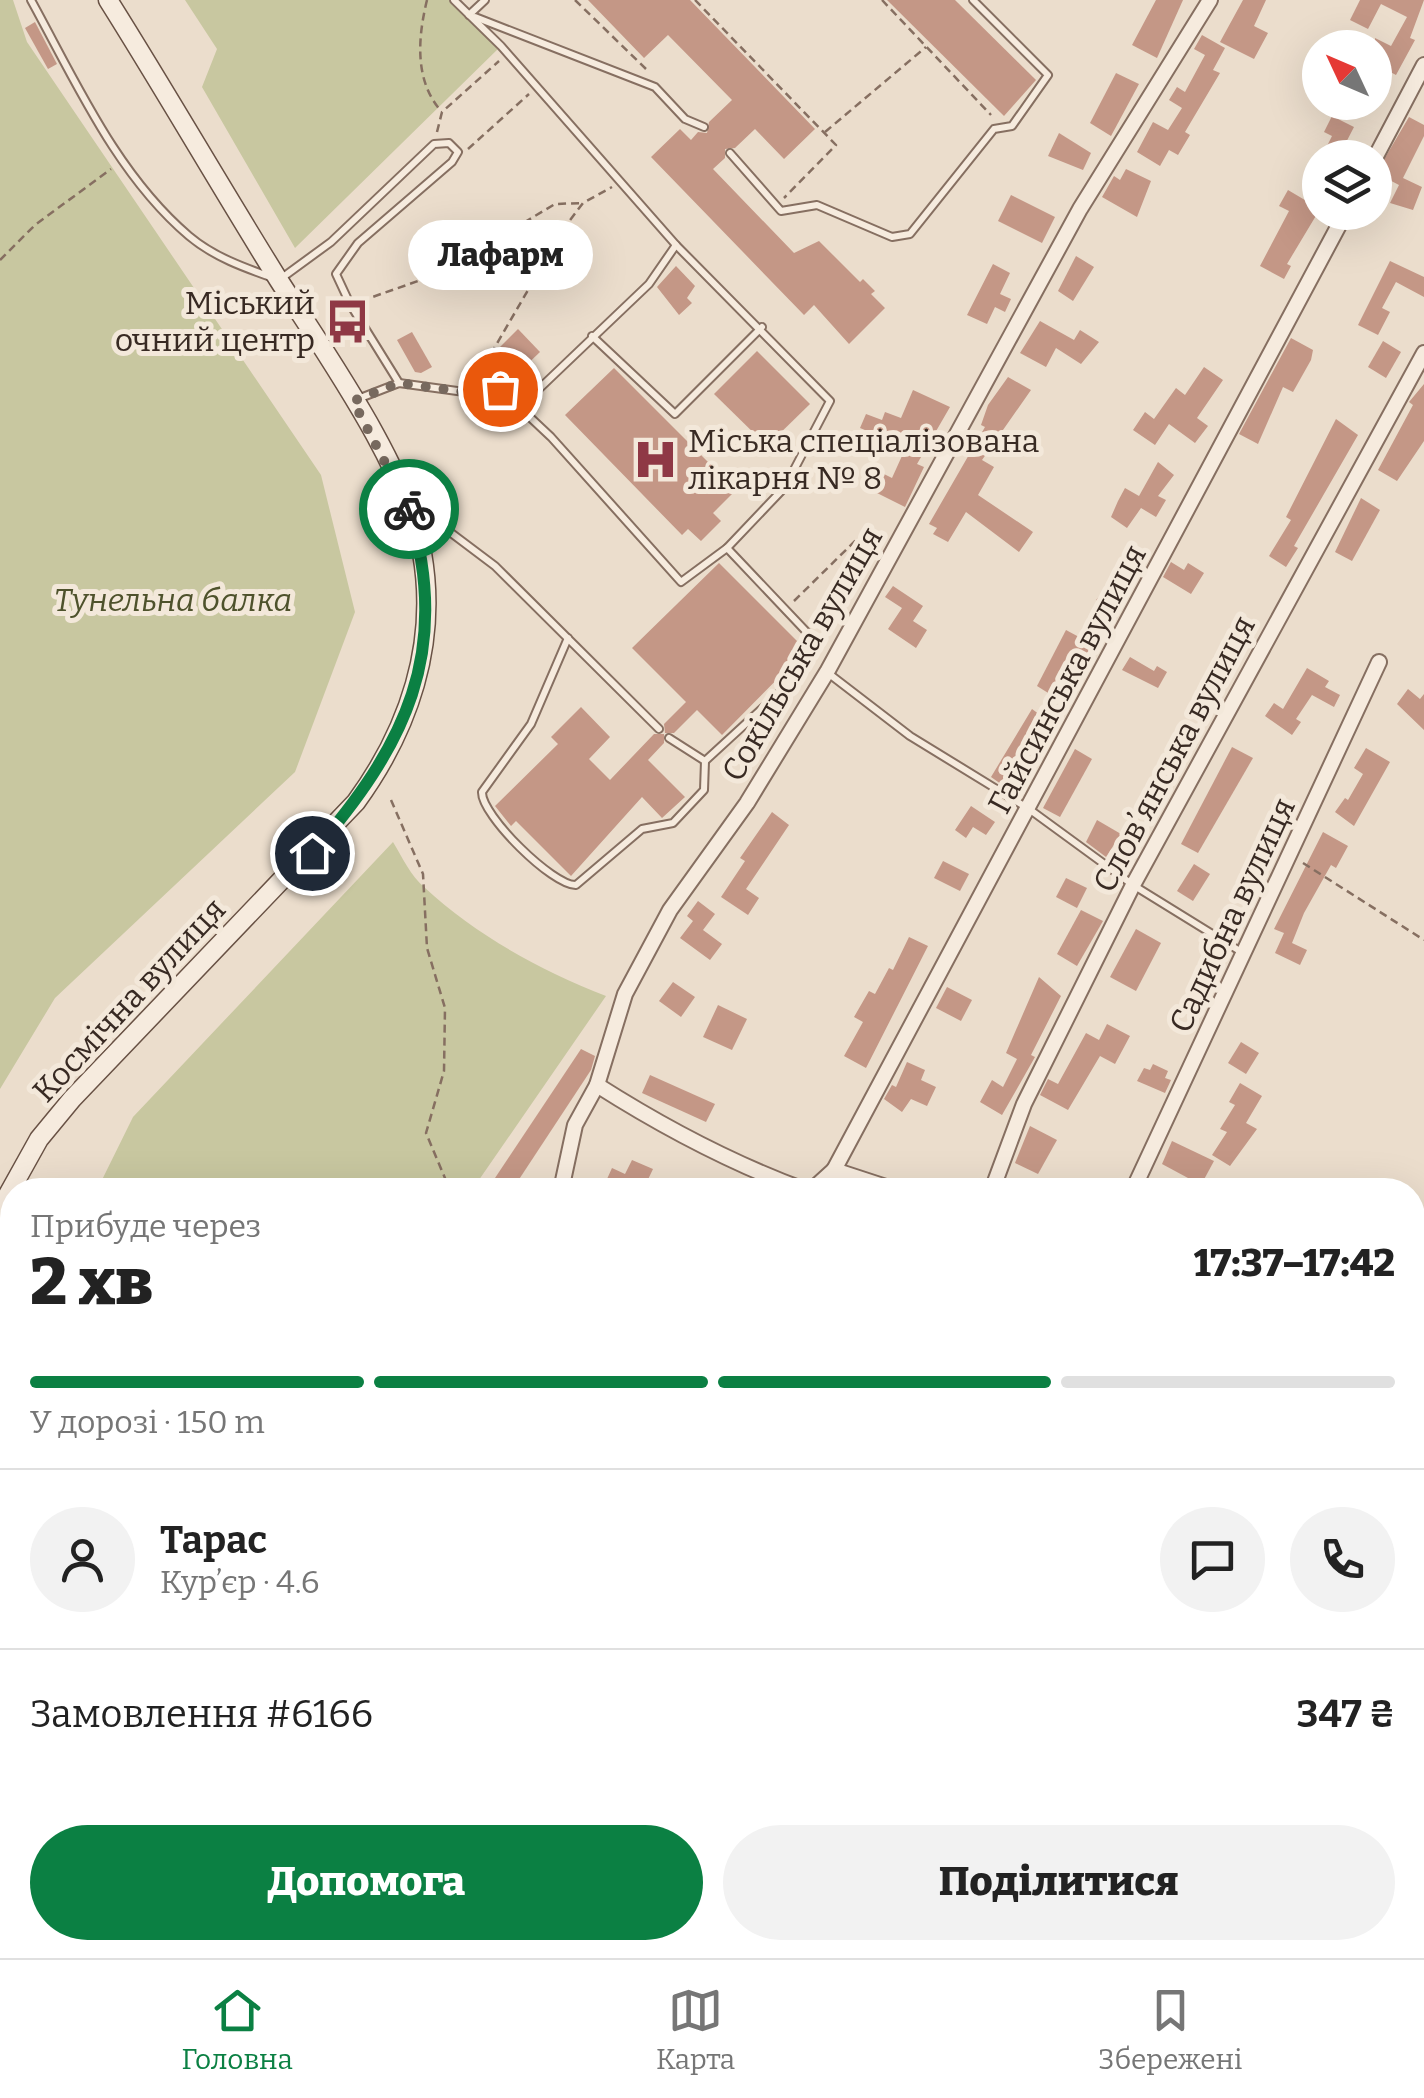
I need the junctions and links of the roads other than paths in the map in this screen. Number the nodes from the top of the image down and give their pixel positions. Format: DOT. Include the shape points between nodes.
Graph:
graph roads {
  1 [pos="31,0"];
  2 [pos="108,0"];
  3 [pos="454,0"];
  4 [pos="485,0"];
  5 [pos="973,0"];
  6 [pos="1210,0"];
  7 [pos="469,15"];
  8 [pos="1424,66"];
  9 [pos="704,126"];
  10 [pos="1385,140"];
  11 [pos="730,153"];
  12 [pos="1336,230"];
  13 [pos="676,245"];
  14 [pos="279,280"];
  15 [pos="762,328"];
  16 [pos="592,336"];
  17 [pos="1424,353"];
  18 [pos="399,383"];
  19 [pos="353,401"];
  20 [pos="520,406"];
  21 [pos="405,498"];
  22 [pos="726,548"];
  23 [pos="568,638"];
  24 [pos="1379,662"];
  25 [pos="827,672"];
  26 [pos="660,729"];
  27 [pos="669,738"];
  28 [pos="705,761"];
  29 [pos="1029,809"];
  30 [pos="1133,885"];
  31 [pos="1244,953"];
  32 [pos="597,1085"];
  33 [pos="834,1170"];
  34 [pos="17,1178"];
  35 [pos="564,1178"];
  36 [pos="774,1178"];
  37 [pos="825,1178"];
  38 [pos="858,1178"];
  39 [pos="996,1178"];
  40 [pos="1139,1178"];
  1 -- 14 [label="lane" via="122,160 190,238 233,264"];
  2 -- 14 [label="main road, Космічна вулиця"];
  3 -- 7 [label="lane"];
  4 -- 7 [label="lane"];
  5 -- 11 [label="lane" via="1048,74 1012,126 994,129 910,234 892,237 817,205 781,211"];
  6 -- 25 [label="street, Сокільська вулиця" via="1080,209"];
  7 -- 9 [label="lane" via="655,87 685,118"];
  7 -- 13 [label="lane"];
  8 -- 10 [label="street"];
  12 -- 29 [label="street, Гайсинська вулиця"];
  13 -- 15 [label="lane"];
  13 -- 16 [label="lane" via="649,284"];
  14 -- 18 [label="lane" via="331,242 434,144 449,143 458,152 452,162 358,243 336,274"];
  14 -- 19 [label="main road, Космічна вулиця"];
  15 -- 16 [label="lane" via="675,414"];
  15 -- 22 [label="lane" via="830,401 785,487"];
  16 -- 20 [label="lane"];
  17 -- 30 [label="street, Словʼянська вулиця"];
  18 -- 19 [label="lane"];
  18 -- 20 [label="lane" via="479,394 500,389"];
  19 -- 21 [label="main road, Космічна вулиця"];
  20 -- 22 [label="lane" via="681,582"];
  21 -- 23 [label="lane" via="495,566"];
  21 -- 34 [label="main road, Космічна вулиця" via="422,552 426,638 416,686 386,756 312,853 72,1099"];
  22 -- 28 [label="lane" via="816,643 802,671"];
  23 -- 26 [label="lane"];
  23 -- 28 [label="lane" via="531,724 482,792 487,812 558,882 576,885 642,829 673,822 704,790"];
  24 -- 31 [label="street, Садибна вулиця"];
  25 -- 29 [label="lane" via="910,736"];
  25 -- 32 [label="street, Сокільська вулиця" via="670,910 625,994"];
  27 -- 28 [label="lane"];
  29 -- 30 [label="lane"];
  29 -- 33 [label="street, Гайсинська вулиця"];
  30 -- 31 [label="lane"];
  30 -- 39 [label="street, Словʼянська вулиця" via="1024,1104"];
  31 -- 40 [label="street, Садибна вулиця"];
  32 -- 35 [label="street, Сокільська вулиця" via="575,1125"];
  32 -- 36 [label="street"];
  33 -- 37 [label="street"];
  33 -- 38 [label="street"];
}
